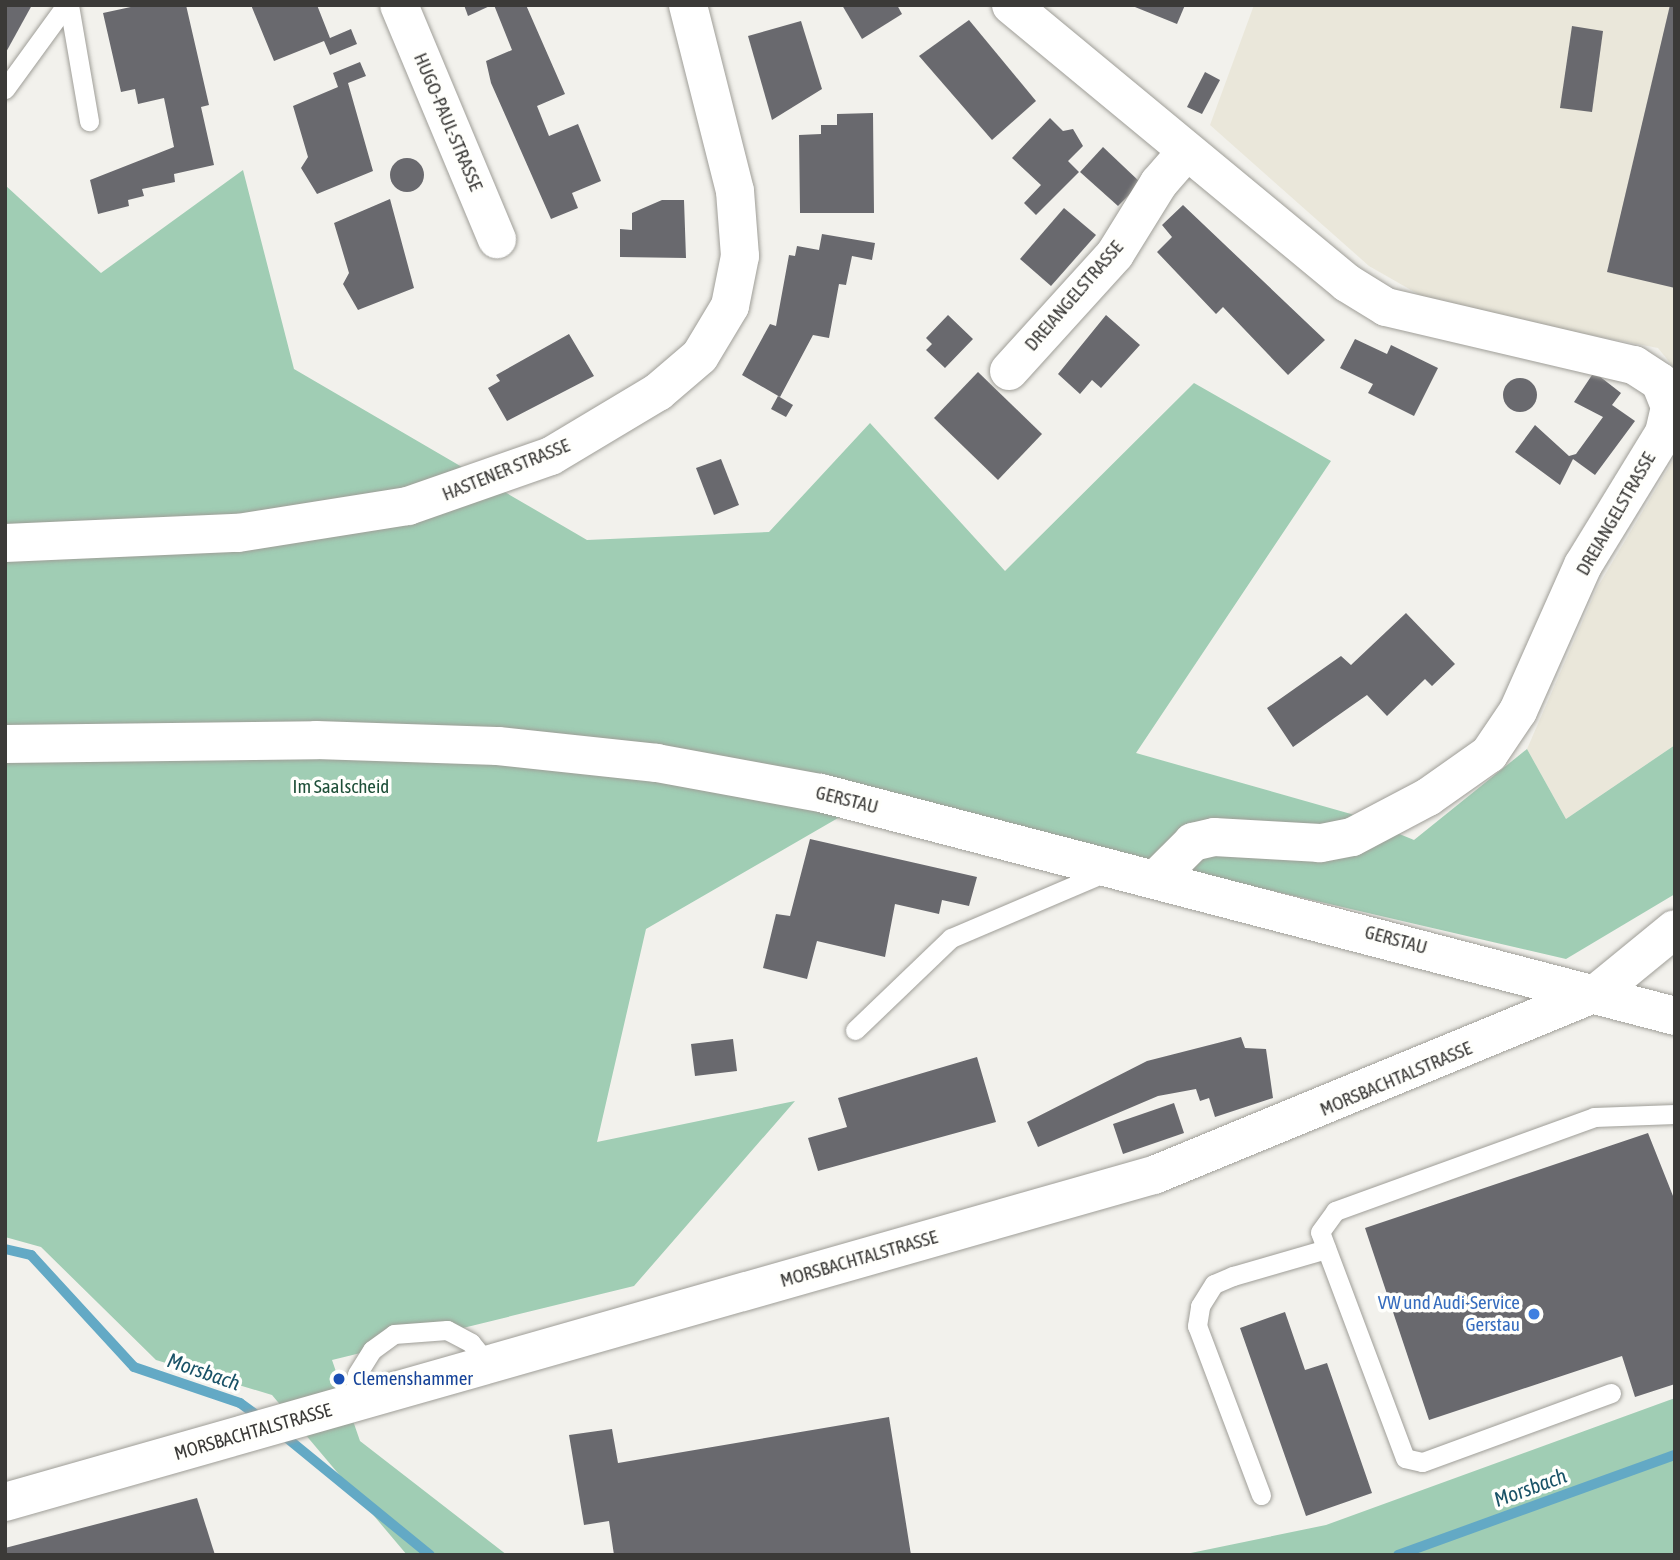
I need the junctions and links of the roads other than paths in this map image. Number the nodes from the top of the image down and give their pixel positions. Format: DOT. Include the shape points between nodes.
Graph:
graph roads {
  1 [pos="68,5"];
  2 [pos="399,5"];
  3 [pos="688,5"];
  4 [pos="1011,5"];
  5 [pos="5,89"];
  6 [pos="89,121"];
  7 [pos="1186,152"];
  8 [pos="497,239"];
  9 [pos="1009,371"];
  10 [pos="5,543"];
  11 [pos="5,744"];
  12 [pos="1116,868"];
  13 [pos="1157,878"];
  14 [pos="1675,929"];
  15 [pos="1598,992"];
  16 [pos="1675,1016"];
  17 [pos="855,1030"];
  18 [pos="1675,1114"];
  19 [pos="1326,1250"];
  20 [pos="489,1364"];
  21 [pos="1611,1393"];
  22 [pos="335,1408"];
  23 [pos="1261,1495"];
  24 [pos="5,1502"];
  1 -- 5 [label="lane"];
  1 -- 6 [label="lane"];
  2 -- 8 [label="main road, HUGO-PAUL-STRASSE"];
  3 -- 10 [label="main road, HASTENER STRASSE" via="735,191 740,256 730,306 700,356 658,392 551,456 408,506 238,533"];
  4 -- 7 [label="main road, DREIANGELSTRASSE"];
  7 -- 9 [label="main road, DREIANGELSTRASSE" via="1159,183 1115,254"];
  7 -- 13 [label="main road, DREIANGELSTRASSE" via="1348,283 1386,307 1634,365 1660,382 1670,407 1664,433 1583,565 1518,711 1489,754 1428,797 1352,837 1320,843 1214,837 1193,842"];
  11 -- 12 [label="main road, GERSTAU" via="355,741 498,746 657,763 821,793"];
  12 -- 13 [label="main road, GERSTAU"];
  12 -- 17 [label="lane" via="951,938"];
  13 -- 15 [label="main road, GERSTAU"];
  14 -- 15 [label="main road, MORSBACHTALSTRASSE"];
  15 -- 16 [label="main road, GERSTAU"];
  15 -- 20 [label="main road, MORSBACHTALSTRASSE" via="1154,1175"];
  18 -- 19 [label="lane" via="1594,1117 1335,1211 1320,1232"];
  19 -- 21 [label="lane" via="1405,1458 1422,1462"];
  19 -- 23 [label="lane" via="1214,1284 1200,1306 1197,1326"];
  20 -- 22 [label="main road, MORSBACHTALSTRASSE"];
  20 -- 22 [label="lane" via="471,1343 447,1330 420,1327 394,1334 372,1350"];
  22 -- 24 [label="main road, MORSBACHTALSTRASSE"];
}
